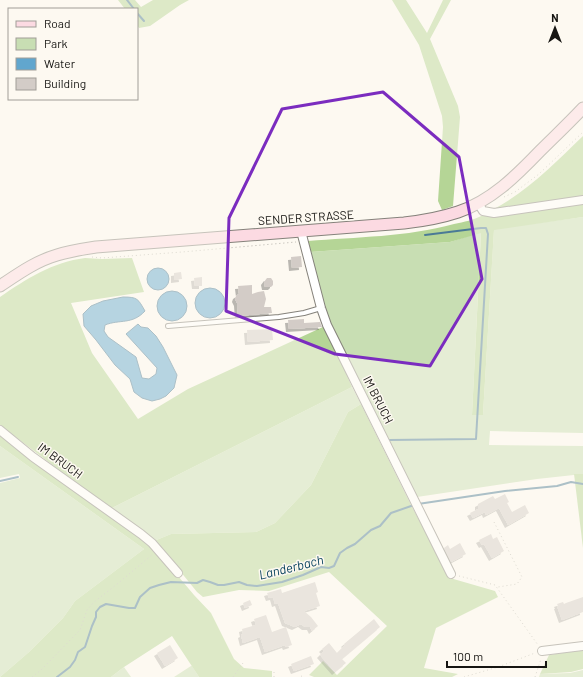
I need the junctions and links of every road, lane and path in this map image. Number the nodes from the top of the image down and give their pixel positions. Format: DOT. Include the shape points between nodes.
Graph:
graph roads {
  1 [pos="583,108"];
  2 [pos="583,132"];
  3 [pos="501,199"];
  4 [pos="583,200"];
  5 [pos="478,203"];
  6 [pos="303,236"];
  7 [pos="90,257"];
  8 [pos="0,286"];
  9 [pos="321,308"];
  10 [pos="168,326"];
  11 [pos="0,430"];
  12 [pos="494,522"];
  13 [pos="158,550"];
  14 [pos="178,573"];
  15 [pos="452,574"];
  16 [pos="497,587"];
  17 [pos="583,646"];
  18 [pos="542,651"];
  19 [pos="243,663"];
  20 [pos="274,669"];
  21 [pos="301,676"];
  22 [pos="32,677"];
  23 [pos="233,677"];
  24 [pos="274,677"];
  25 [pos="304,677"];
  26 [pos="464,677"];
  27 [pos="535,677"];
  1 -- 5 [label="main road, SENDER STRASSE" via="515,176"];
  2 -- 3 [label="path" via="539,174"];
  4 -- 5 [label="street" via="494,213 483,211"];
  5 -- 6 [label="main road, SENDER STRASSE" via="440,218"];
  6 -- 7 [label="path" via="174,253"];
  6 -- 8 [label="main road, SENDER STRASSE" via="76,250 36,263"];
  6 -- 9 [label="street, IM BRUCH"];
  9 -- 10 [label="lane" via="283,317"];
  9 -- 15 [label="street, IM BRUCH" via="327,325"];
  11 -- 13 [label="street, IM BRUCH" via="33,458 141,534"];
  12 -- 16 [label="path" via="522,577 517,584"];
  13 -- 14 [label="street, IM BRUCH"];
  13 -- 22 [label="path" via="94,602 87,610 80,630"];
  15 -- 16 [label="path"];
  16 -- 18 [label="path"];
  17 -- 18 [label="street"];
  18 -- 26 [label="path"];
  18 -- 27 [label="path"];
  19 -- 23 [label="path"];
  20 -- 24 [label="path"];
  21 -- 25 [label="path"];
}
